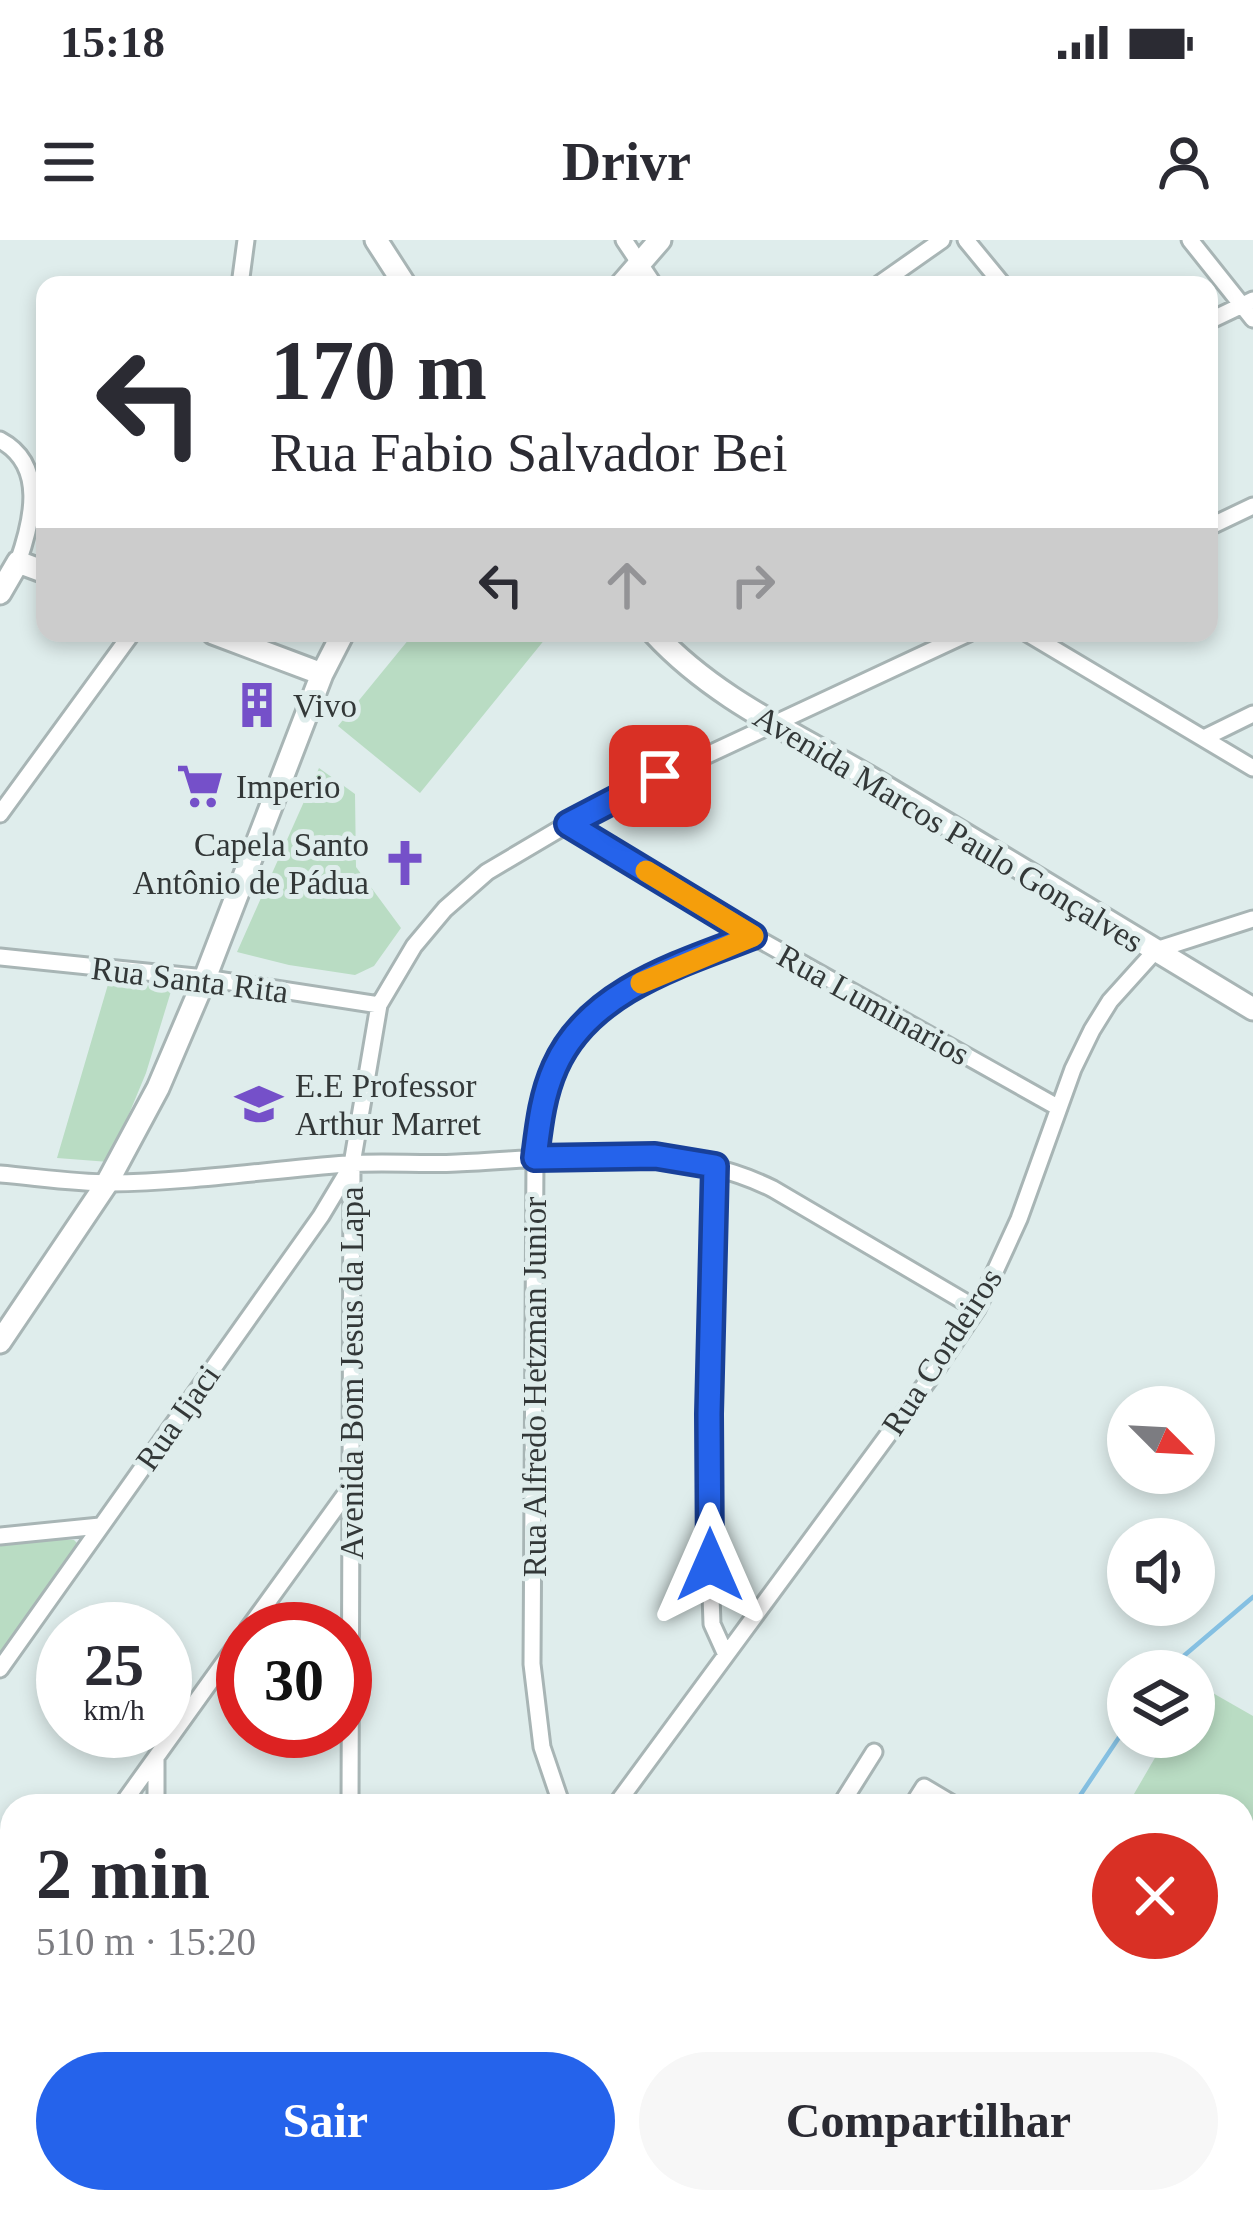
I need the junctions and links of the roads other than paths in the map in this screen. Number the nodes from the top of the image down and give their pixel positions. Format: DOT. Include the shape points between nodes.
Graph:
graph roads {
  1 [pos="246,240"];
  2 [pos="376,240"];
  3 [pos="624,240"];
  4 [pos="660,240"];
  5 [pos="942,240"];
  6 [pos="966,240"];
  7 [pos="1190,240"];
  8 [pos="640,264"];
  9 [pos="241,276"];
  10 [pos="399,276"];
  11 [pos="629,276"];
  12 [pos="648,276"];
  13 [pos="891,276"];
  14 [pos="996,276"];
  15 [pos="1249,308"];
  16 [pos="1218,318"];
  17 [pos="0,440"];
  18 [pos="1253,506"];
  19 [pos="1218,522"];
  20 [pos="18,562"];
  21 [pos="36,569"];
  22 [pos="0,593"];
  23 [pos="125,642"];
  24 [pos="236,642"];
  25 [pos="338,642"];
  26 [pos="662,642"];
  27 [pos="950,642"];
  28 [pos="1043,642"];
  29 [pos="322,674"];
  30 [pos="1253,714"];
  31 [pos="774,725"];
  32 [pos="1204,738"];
  33 [pos="1253,768"];
  34 [pos="0,814"];
  35 [pos="568,824"];
  36 [pos="1253,919"];
  37 [pos="753,936"];
  38 [pos="1156,950"];
  39 [pos="0,957"];
  40 [pos="205,978"];
  41 [pos="379,1005"];
  42 [pos="1253,1009"];
  43 [pos="1059,1108"];
  44 [pos="535,1158"];
  45 [pos="352,1164"];
  46 [pos="715,1166"];
  47 [pos="0,1174"];
  48 [pos="107,1183"];
  49 [pos="977,1309"];
  50 [pos="0,1342"];
  51 [pos="350,1488"];
  52 [pos="100,1526"];
  53 [pos="0,1535"];
  54 [pos="267,1602"];
  55 [pos="726,1655"];
  56 [pos="0,1670"];
  57 [pos="216,1673"];
  58 [pos="192,1706"];
  59 [pos="874,1752"];
  60 [pos="155,1758"];
  61 [pos="156,1758"];
  62 [pos="130,1794"];
  63 [pos="156,1794"];
  64 [pos="350,1794"];
  65 [pos="558,1794"];
  66 [pos="624,1794"];
  67 [pos="848,1794"];
  1 -- 9 [label="street"];
  2 -- 10 [label="street"];
  3 -- 8 [label="street"];
  4 -- 8 [label="street"];
  5 -- 13 [label="street"];
  6 -- 14 [label="street"];
  7 -- 15 [label="street"];
  8 -- 11 [label="street"];
  8 -- 12 [label="street"];
  15 -- 16 [label="street"];
  17 -- 20 [label="street" via="21,458 34,495"];
  18 -- 19 [label="street"];
  20 -- 21 [label="street"];
  20 -- 22 [label="street"];
  23 -- 34 [label="street"];
  24 -- 29 [label="street"];
  25 -- 29 [label="street"];
  26 -- 31 [label="street, Avenida Marcos Paulo Gonçalves"];
  27 -- 31 [label="street, Avenida Bom Jesus da Lapa"];
  28 -- 32 [label="street"];
  29 -- 40 [label="street"];
  30 -- 32 [label="street"];
  31 -- 35 [label="street, Avenida Bom Jesus da Lapa"];
  31 -- 38 [label="street, Avenida Marcos Paulo Gonçalves"];
  32 -- 33 [label="street"];
  35 -- 37 [label="street, Rua Luminarios"];
  35 -- 41 [label="street, Avenida Bom Jesus da Lapa" via="487,872 445,909"];
  36 -- 38 [label="street"];
  37 -- 43 [label="street, Rua Luminarios"];
  37 -- 44 [label="street, Rua Alfredo Hetzman Junior" via="653,976 585,1023 555,1066"];
  38 -- 42 [label="street, Avenida Marcos Paulo Gonçalves"];
  38 -- 43 [label="street, Rua Cordeiros" via="1092,1030"];
  39 -- 40 [label="street, Rua Santa Rita"];
  40 -- 41 [label="street, Rua Santa Rita"];
  40 -- 48 [label="street"];
  41 -- 45 [label="street, Avenida Bom Jesus da Lapa"];
  43 -- 49 [label="street, Rua Cordeiros"];
  44 -- 45 [label="street"];
  44 -- 46 [label="street" via="655,1156"];
  44 -- 65 [label="street, Rua Alfredo Hetzman Junior" via="532,1664 542,1747"];
  45 -- 48 [label="street"];
  45 -- 51 [label="street, Avenida Bom Jesus da Lapa"];
  45 -- 52 [label="street, Rua Ijaci"];
  46 -- 49 [label="street" via="773,1189"];
  46 -- 55 [label="street" via="710,1565 712,1624"];
  47 -- 48 [label="street"];
  48 -- 50 [label="street"];
  49 -- 55 [label="street, Rua Cordeiros"];
  51 -- 54 [label="street"];
  51 -- 64 [label="street, Avenida Bom Jesus da Lapa"];
  52 -- 53 [label="street"];
  52 -- 56 [label="street, Rua Ijaci"];
  55 -- 66 [label="street, Rua Cordeiros"];
  57 -- 58 [label="street"];
  59 -- 67 [label="street"];
  60 -- 62 [label="street"];
  61 -- 63 [label="street"];
}
